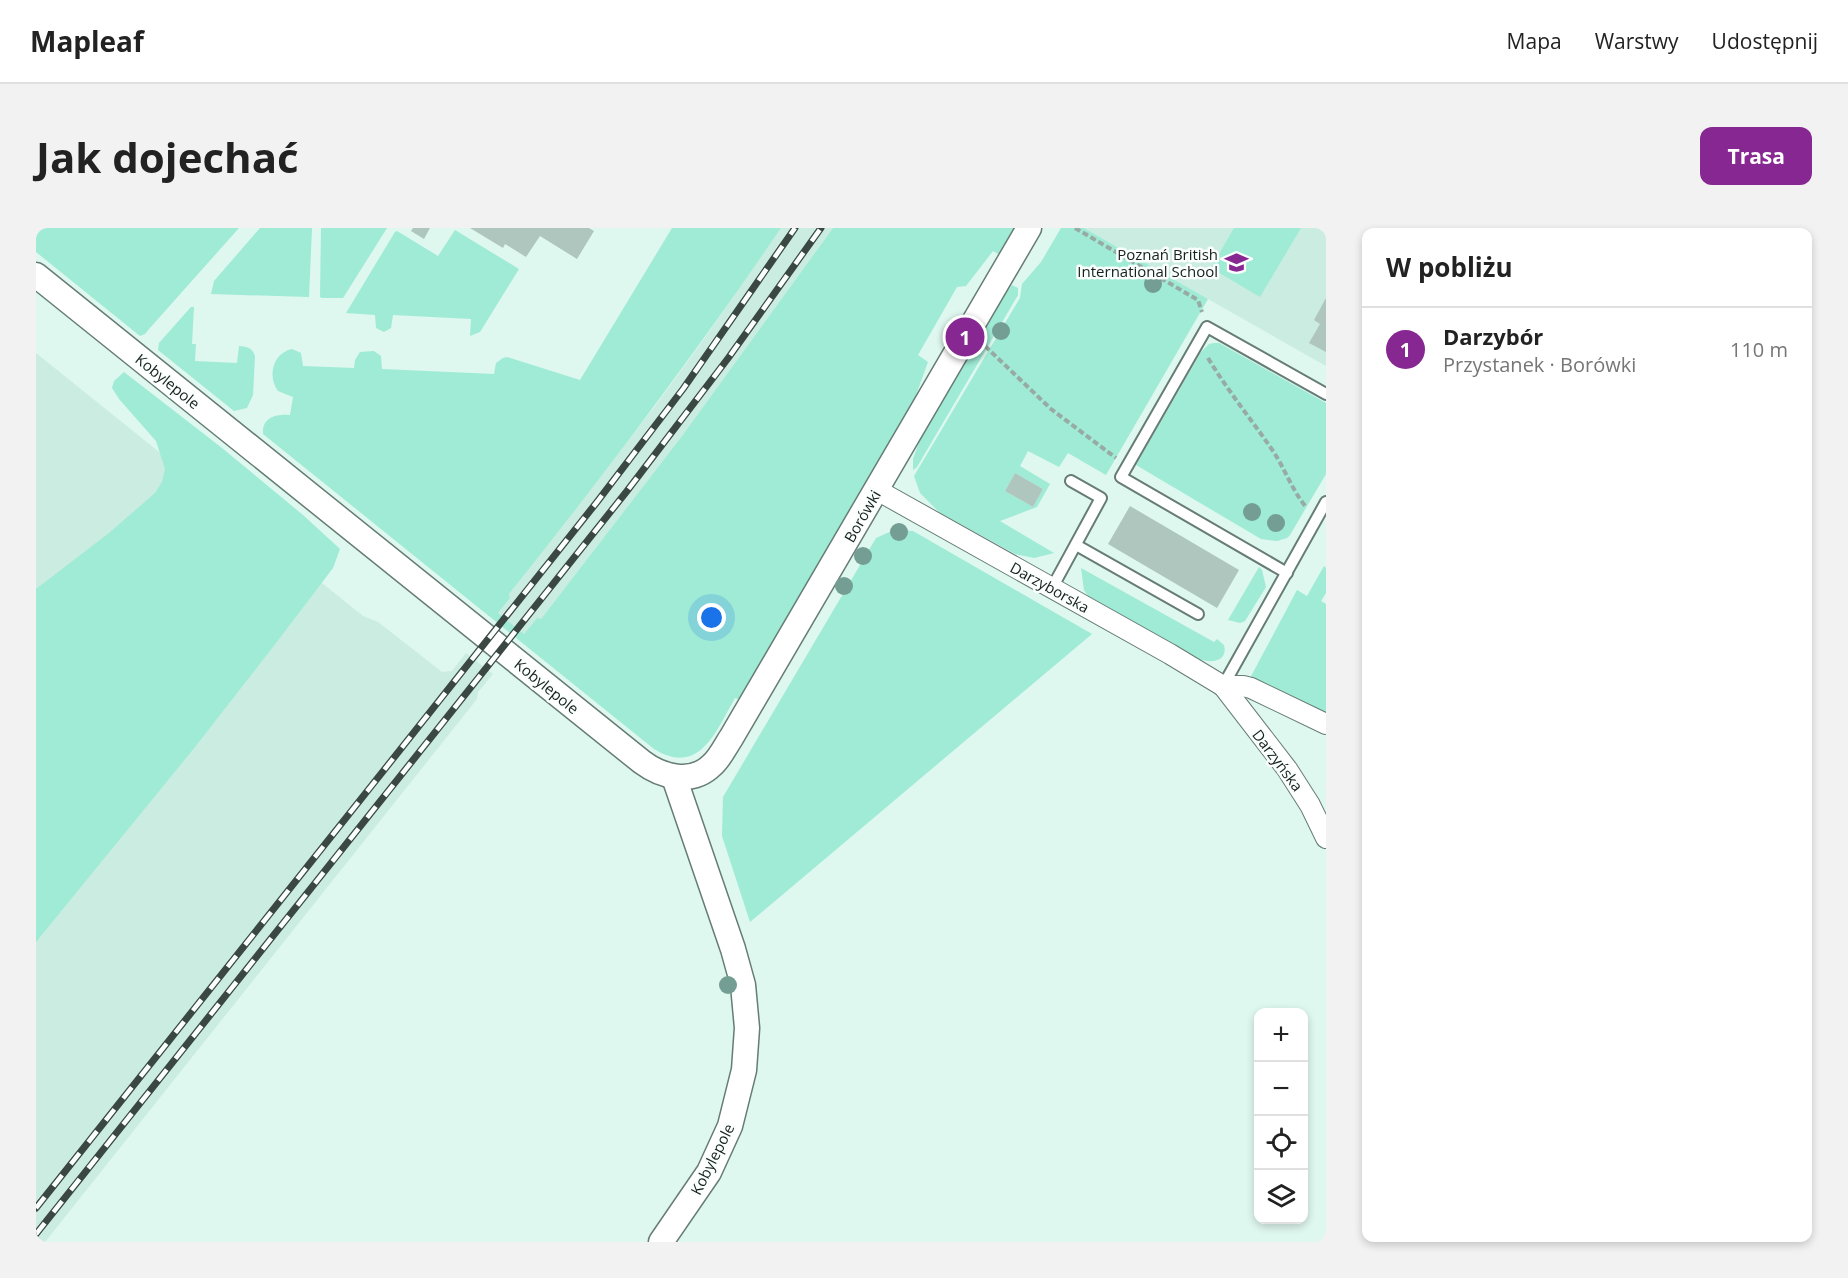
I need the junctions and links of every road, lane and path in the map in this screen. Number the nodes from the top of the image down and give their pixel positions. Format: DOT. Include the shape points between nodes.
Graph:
graph roads {
  1 [pos="1029,228"];
  2 [pos="1075,228"];
  3 [pos="36,275"];
  4 [pos="1207,327"];
  5 [pos="965,337"];
  6 [pos="1198,342"];
  7 [pos="1326,394"];
  8 [pos="1127,466"];
  9 [pos="1071,481"];
  10 [pos="877,490"];
  11 [pos="1326,502"];
  12 [pos="1322,518"];
  13 [pos="1076,545"];
  14 [pos="1287,573"];
  15 [pos="1052,588"];
  16 [pos="1198,614"];
  17 [pos="1223,686"];
  18 [pos="1326,724"];
  19 [pos="674,777"];
  20 [pos="1326,838"];
  21 [pos="661,1242"];
  1 -- 5 [label="street, Borówki"];
  2 -- 4 [label="path" via="1198,300"];
  3 -- 19 [label="street, Kobylepole" via="642,762 658,773"];
  4 -- 6 [label="lane"];
  4 -- 7 [label="lane"];
  5 -- 8 [label="path" via="988,348 1051,409"];
  5 -- 10 [label="street, Borówki"];
  6 -- 8 [label="lane"];
  6 -- 12 [label="path" via="1274,452 1300,499"];
  8 -- 14 [label="lane" via="1121,477"];
  9 -- 13 [label="lane" via="1101,498"];
  10 -- 15 [label="street, Darzyborska"];
  10 -- 19 [label="street, Borówki" via="716,761 700,773"];
  11 -- 12 [label="lane"];
  12 -- 14 [label="lane"];
  13 -- 15 [label="lane"];
  13 -- 16 [label="lane"];
  14 -- 17 [label="lane"];
  15 -- 17 [label="street, Darzyborska"];
  17 -- 18 [label="street, Darzyborska" via="1251,688"];
  17 -- 20 [label="street, Darzyńska" via="1287,769 1311,805"];
  19 -- 21 [label="street, Kobylepole" via="733,949 743,985 747,1028 743,1076 730,1126 709,1172"];
}
